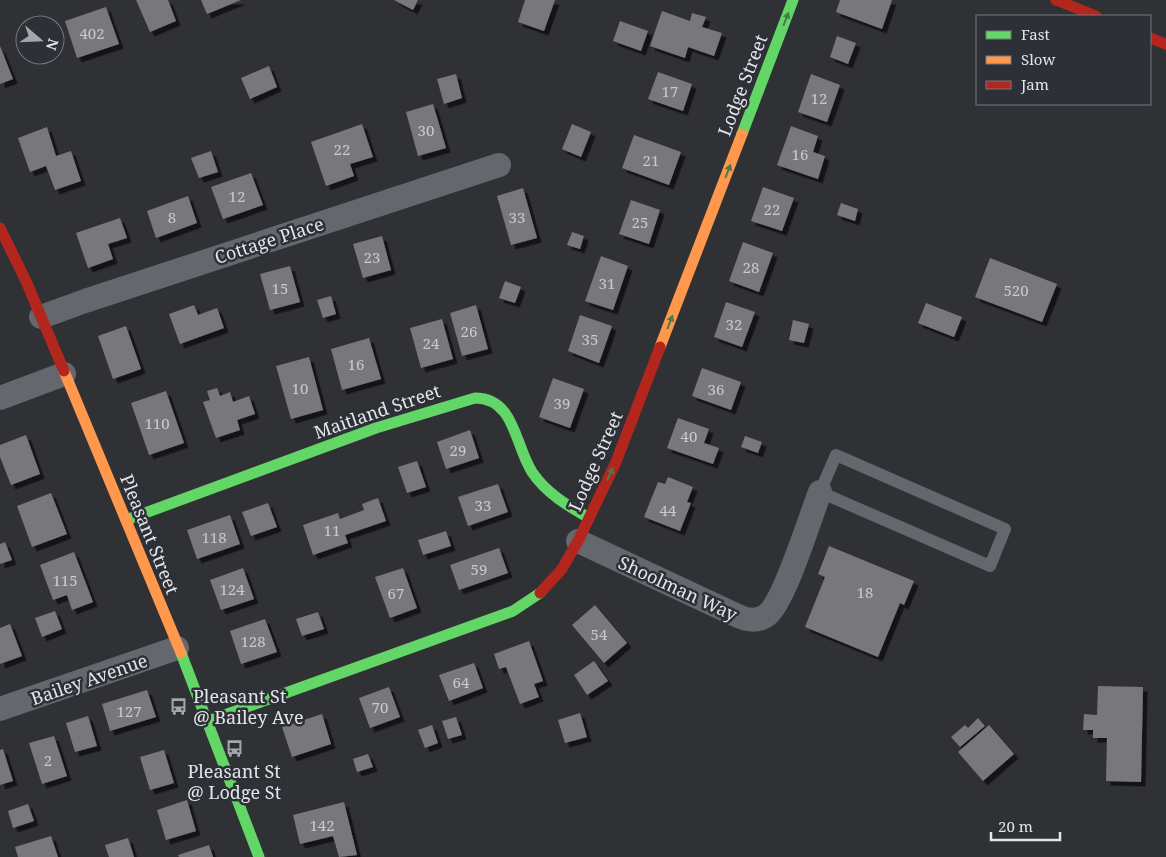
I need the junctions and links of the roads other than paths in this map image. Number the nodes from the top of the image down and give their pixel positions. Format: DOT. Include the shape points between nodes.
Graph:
graph roads {
  1 [pos="793,0"];
  2 [pos="1056,0"];
  3 [pos="1094,15"];
  4 [pos="1151,38"];
  5 [pos="1166,44"];
  6 [pos="499,165"];
  7 [pos="0,228"];
  8 [pos="41,317"];
  9 [pos="64,374"];
  10 [pos="0,398"];
  11 [pos="820,492"];
  12 [pos="590,518"];
  13 [pos="126,520"];
  14 [pos="578,541"];
  15 [pos="178,648"];
  16 [pos="0,709"];
  17 [pos="208,721"];
  18 [pos="259,857"];
  12 -- 1 [label="street, Lodge Street, one-way" via="625,438"];
  2 -- 3 [label="street"];
  4 -- 5 [label="street"];
  6 -- 8 [label="street, Cottage Place"];
  7 -- 8 [label="street, Pleasant Street"];
  8 -- 9 [label="street, Pleasant Street"];
  9 -- 10 [label="street"];
  9 -- 13 [label="street, Pleasant Street"];
  11 -- 11 [label="lane" via="990,566 1006,529 836,455"];
  11 -- 14 [label="street, Shoolman Way" via="779,598 768,614 754,620 738,616"];
  12 -- 13 [label="street, Maitland Street" via="561,502 540,483 497,404 492,400 475,398 376,428"];
  12 -- 14 [label="street, Lodge Street"];
  13 -- 15 [label="street, Pleasant Street"];
  14 -- 17 [label="street, Lodge Street" via="552,582 513,611"];
  15 -- 16 [label="street, Bailey Avenue"];
  15 -- 17 [label="street, Pleasant Street"];
  17 -- 18 [label="street, Pleasant Street"];
}
